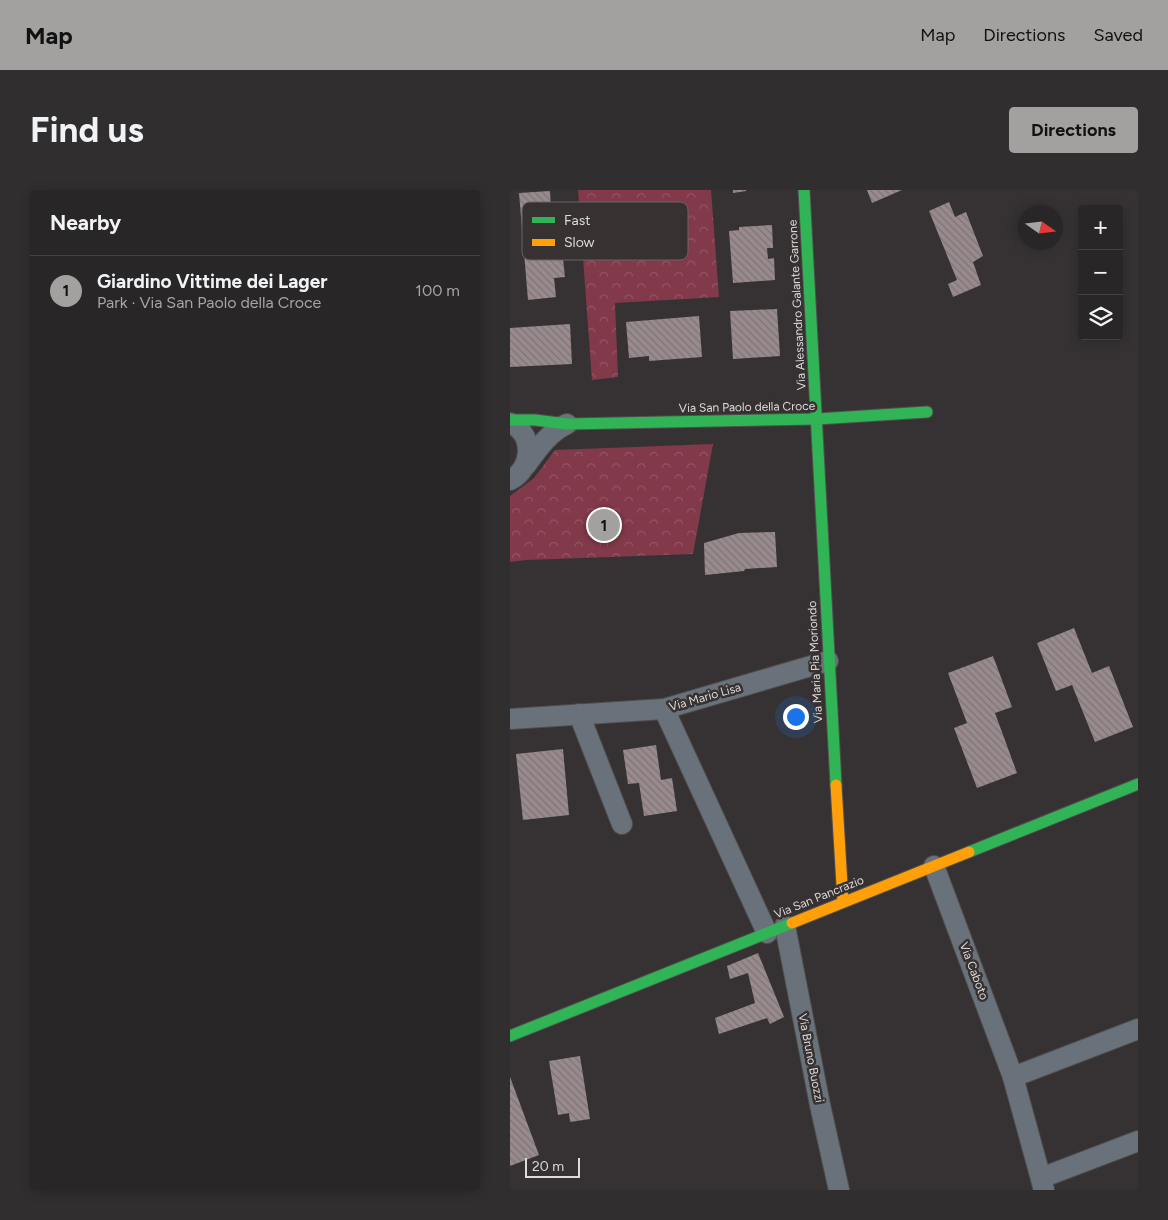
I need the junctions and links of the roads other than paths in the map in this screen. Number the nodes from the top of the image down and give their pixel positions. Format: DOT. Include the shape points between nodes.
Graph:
graph roads {
  1 [pos="804,190"];
  2 [pos="927,412"];
  3 [pos="817,419"];
  4 [pos="510,422"];
  5 [pos="567,424"];
  6 [pos="517,473"];
  7 [pos="828,662"];
  8 [pos="664,709"];
  9 [pos="579,714"];
  10 [pos="510,719"];
  11 [pos="1138,784"];
  12 [pos="622,824"];
  13 [pos="934,866"];
  14 [pos="843,902"];
  15 [pos="785,926"];
  16 [pos="767,933"];
  17 [pos="1138,1029"];
  18 [pos="510,1036"];
  19 [pos="1013,1076"];
  20 [pos="1138,1140"];
  21 [pos="1042,1184"];
  22 [pos="840,1190"];
  1 -- 3 [label="street, Via Alessandro Galante Garrone"];
  2 -- 3 [label="street, Via San Paolo della Croce"];
  3 -- 5 [label="street, Via San Paolo della Croce"];
  3 -- 7 [label="street, Via Maria Pia Moriondo"];
  4 -- 5 [label="street, Via San Paolo della Croce" via="534,420"];
  4 -- 6 [label="street" via="521,431 528,448 528,458"];
  5 -- 6 [label="street" via="545,441"];
  7 -- 8 [label="street, Via Mario Lisa"];
  7 -- 14 [label="street, Via Maria Pia Moriondo"];
  8 -- 9 [label="street, Via Mario Lisa"];
  8 -- 16 [label="street"];
  9 -- 10 [label="street, Via Mario Lisa"];
  9 -- 12 [label="street"];
  11 -- 13 [label="street, Via San Pancrazio"];
  13 -- 14 [label="street, Via San Pancrazio"];
  13 -- 19 [label="street, Via Caboto"];
  14 -- 15 [label="street, Via San Pancrazio"];
  15 -- 16 [label="street, Via San Pancrazio"];
  15 -- 22 [label="street, Via Bruno Buozzi"];
  16 -- 18 [label="street, Via San Pancrazio"];
  17 -- 19 [label="street"];
  19 -- 21 [label="street, Via Caboto"];
  20 -- 21 [label="street"];
}
